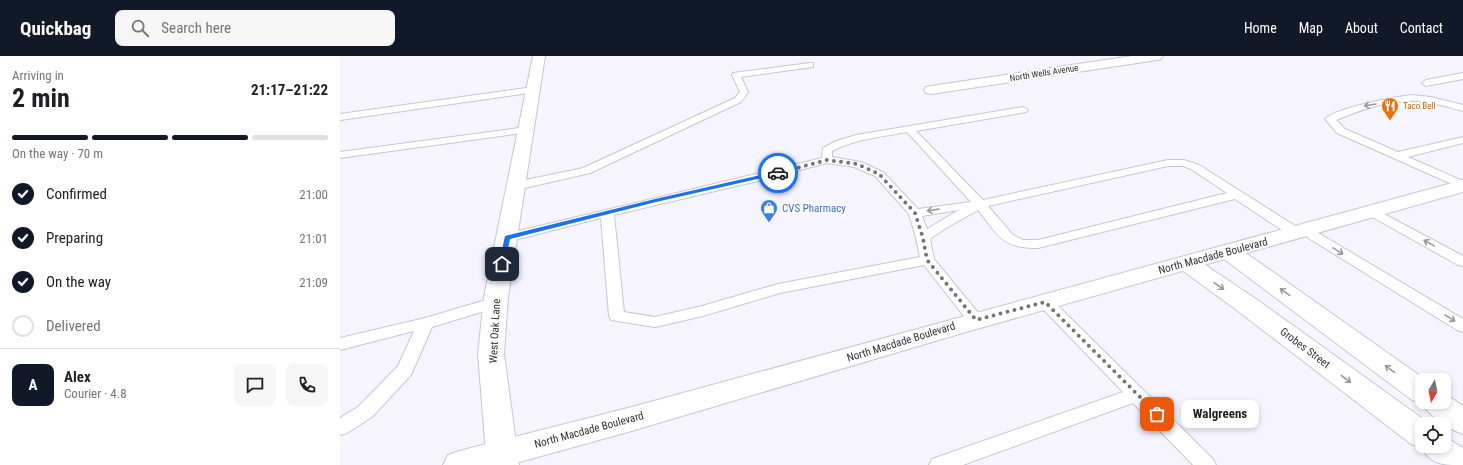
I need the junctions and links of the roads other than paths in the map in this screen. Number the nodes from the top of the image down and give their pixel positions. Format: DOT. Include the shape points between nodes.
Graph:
graph roads {
  1 [pos="539,56"];
  2 [pos="1157,56"];
  3 [pos="810,64"];
  4 [pos="1463,76"];
  5 [pos="1426,83"];
  6 [pos="533,90"];
  7 [pos="931,90"];
  8 [pos="1463,108"];
  9 [pos="1023,110"];
  10 [pos="340,117"];
  11 [pos="909,129"];
  12 [pos="526,130"];
  13 [pos="1463,140"];
  14 [pos="340,155"];
  15 [pos="1398,156"];
  16 [pos="827,160"];
  17 [pos="516,186"];
  18 [pos="1463,186"];
  19 [pos="1236,195"];
  20 [pos="980,204"];
  21 [pos="1372,211"];
  22 [pos="607,212"];
  23 [pos="915,213"];
  24 [pos="1300,232"];
  25 [pos="507,238"];
  26 [pos="923,238"];
  27 [pos="1228,251"];
  28 [pos="927,260"];
  29 [pos="1463,262"];
  30 [pos="1186,263"];
  31 [pos="496,302"];
  32 [pos="1045,302"];
  33 [pos="976,320"];
  34 [pos="426,323"];
  35 [pos="1463,326"];
  36 [pos="340,344"];
  37 [pos="1415,387"];
  38 [pos="1137,394"];
  39 [pos="1445,409"];
  40 [pos="1463,422"];
  41 [pos="340,428"];
  42 [pos="1415,430"];
  43 [pos="1446,453"];
  44 [pos="502,459"];
  45 [pos="460,465"];
  46 [pos="939,465"];
  47 [pos="1206,465"];
  48 [pos="1462,465"];
  1 -- 6 [label="main road, West Oak Lane"];
  2 -- 7 [label="main road, North Wells Avenue"];
  3 -- 17 [label="lane" via="736,75 744,92 738,100 586,172"];
  4 -- 5 [label="lane"];
  6 -- 10 [label="lane"];
  6 -- 12 [label="main road, West Oak Lane"];
  8 -- 15 [label="lane, one-way" via="1412,98 1360,107 1330,118 1341,131"];
  9 -- 11 [label="lane"];
  11 -- 16 [label="lane" via="840,142 827,150"];
  11 -- 20 [label="lane"];
  12 -- 14 [label="lane"];
  12 -- 17 [label="main road, West Oak Lane"];
  13 -- 15 [label="lane"];
  15 -- 18 [label="lane"];
  16 -- 22 [label="lane"];
  16 -- 23 [label="lane" via="857,164 879,174"];
  17 -- 25 [label="main road, West Oak Lane"];
  18 -- 21 [label="main road, North Macdade Boulevard"];
  19 -- 20 [label="lane" via="1195,167 1184,163 1168,163"];
  19 -- 20 [label="lane" via="1038,244 1021,244 1008,238"];
  19 -- 24 [label="lane"];
  20 -- 23 [label="lane, one-way"];
  20 -- 26 [label="lane"];
  21 -- 24 [label="main road, North Macdade Boulevard"];
  29 -- 21 [label="lane, one-way"];
  22 -- 25 [label="lane"];
  22 -- 28 [label="lane" via="618,316 655,322 778,289"];
  23 -- 26 [label="lane"];
  24 -- 27 [label="main road, North Macdade Boulevard"];
  24 -- 35 [label="lane, one-way"];
  25 -- 31 [label="main road, West Oak Lane"];
  26 -- 28 [label="lane"];
  27 -- 30 [label="main road, North Macdade Boulevard"];
  37 -- 27 [label="main road, one-way"];
  28 -- 33 [label="lane"];
  30 -- 32 [label="main road, North Macdade Boulevard"];
  30 -- 42 [label="main road, Grobes Street, one-way"];
  31 -- 34 [label="lane"];
  31 -- 44 [label="main road, West Oak Lane" via="491,354"];
  32 -- 33 [label="main road, North Macdade Boulevard"];
  32 -- 38 [label="lane"];
  33 -- 44 [label="main road, North Macdade Boulevard"];
  34 -- 36 [label="lane"];
  34 -- 41 [label="lane" via="405,370 365,412"];
  38 -- 46 [label="lane"];
  38 -- 47 [label="lane"];
  39 -- 40 [label="main road"];
  43 -- 48 [label="main road"];
  44 -- 45 [label="main road, North Macdade Boulevard"];
}
